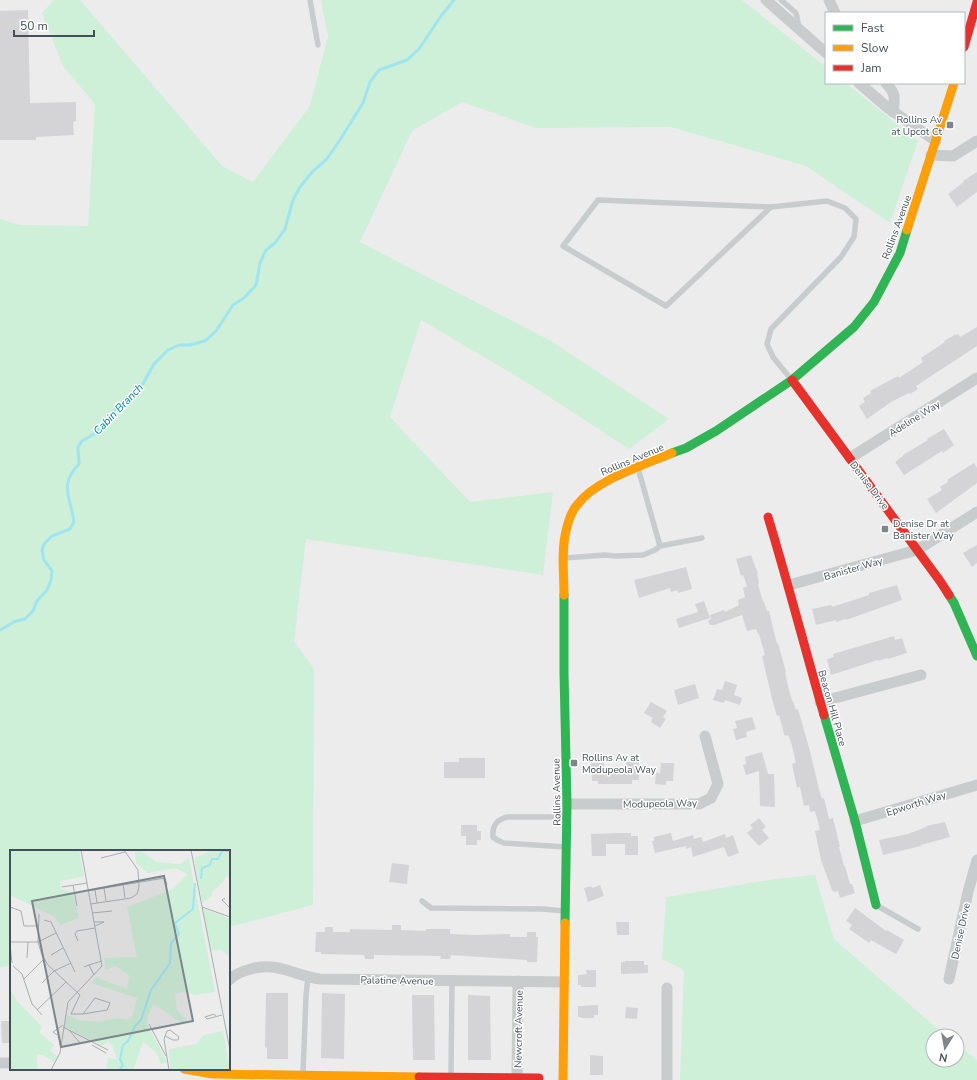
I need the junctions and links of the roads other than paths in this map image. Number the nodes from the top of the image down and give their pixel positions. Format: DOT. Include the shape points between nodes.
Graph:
graph roads {
  1 [pos="310,0"];
  2 [pos="766,0"];
  3 [pos="781,0"];
  4 [pos="829,0"];
  5 [pos="977,2"];
  6 [pos="835,12"];
  7 [pos="800,29"];
  8 [pos="318,44"];
  9 [pos="965,44"];
  10 [pos="825,52"];
  11 [pos="860,84"];
  12 [pos="887,84"];
  13 [pos="954,84"];
  14 [pos="893,112"];
  15 [pos="977,140"];
  16 [pos="936,141"];
  17 [pos="931,155"];
  18 [pos="771,207"];
  19 [pos="977,378"];
  20 [pos="792,380"];
  21 [pos="850,458"];
  22 [pos="638,468"];
  23 [pos="977,512"];
  24 [pos="768,517"];
  25 [pos="702,538"];
  26 [pos="660,546"];
  27 [pos="917,550"];
  28 [pos="564,558"];
  29 [pos="789,586"];
  30 [pos="977,655"];
  31 [pos="921,675"];
  32 [pos="820,702"];
  33 [pos="705,736"];
  34 [pos="977,785"];
  35 [pos="567,804"];
  36 [pos="567,817"];
  37 [pos="855,821"];
  38 [pos="567,847"];
  39 [pos="977,860"];
  40 [pos="972,893"];
  41 [pos="422,901"];
  42 [pos="876,905"];
  43 [pos="565,911"];
  44 [pos="918,929"];
  45 [pos="308,977"];
  46 [pos="231,978"];
  47 [pos="949,979"];
  48 [pos="452,981"];
  49 [pos="518,981"];
  50 [pos="564,982"];
  51 [pos="667,988"];
  52 [pos="0,1062"];
  53 [pos="10,1063"];
  54 [pos="186,1070"];
  55 [pos="191,1070"];
  56 [pos="303,1075"];
  57 [pos="450,1077"];
  58 [pos="517,1078"];
  59 [pos="539,1078"];
  60 [pos="185,1080"];
  61 [pos="563,1080"];
  62 [pos="666,1080"];
  1 -- 8 [label="lane"];
  2 -- 7 [label="street"];
  3 -- 7 [label="lane" via="796,13"];
  4 -- 6 [label="street"];
  5 -- 9 [label="street"];
  7 -- 10 [label="street"];
  11 -- 14 [label="street"];
  12 -- 14 [label="street" via="894,92"];
  13 -- 16 [label="street, Rollins Avenue"];
  14 -- 16 [label="street"];
  15 -- 17 [label="street" via="953,156"];
  16 -- 17 [label="street, Rollins Avenue"];
  17 -- 20 [label="street, Rollins Avenue" via="900,253 874,302 854,327"];
  18 -- 18 [label="lane" via="666,306 563,246 598,200"];
  18 -- 20 [label="lane" via="827,201 845,208 856,220 854,237 841,257 771,329 767,344 773,357"];
  19 -- 21 [label="street, Adeline Way"];
  20 -- 21 [label="street, Denise Drive"];
  20 -- 22 [label="street, Rollins Avenue" via="702,440"];
  21 -- 27 [label="street, Denise Drive"];
  22 -- 26 [label="lane"];
  22 -- 28 [label="street, Rollins Avenue" via="602,484 576,506 567,528"];
  23 -- 27 [label="street, Banister Way"];
  24 -- 29 [label="street, Beacon Hill Place"];
  25 -- 26 [label="lane"];
  26 -- 28 [label="lane" via="643,555"];
  27 -- 29 [label="street, Banister Way"];
  27 -- 30 [label="street, Denise Drive" via="954,603"];
  28 -- 35 [label="street, Rollins Avenue"];
  29 -- 32 [label="street, Beacon Hill Place"];
  31 -- 32 [label="street"];
  32 -- 37 [label="street, Beacon Hill Place"];
  33 -- 35 [label="street, Modupeola Way" via="718,784 711,798 699,804"];
  34 -- 37 [label="street, Epworth Way"];
  35 -- 36 [label="street, Rollins Avenue"];
  36 -- 38 [label="street, Rollins Avenue"];
  36 -- 38 [label="lane" via="507,817 497,822 493,831 494,837 504,843"];
  37 -- 42 [label="street, Beacon Hill Place"];
  38 -- 43 [label="street, Rollins Avenue"];
  39 -- 40 [label="street, Denise Drive"];
  40 -- 47 [label="street, Denise Drive"];
  41 -- 43 [label="lane" via="431,908"];
  42 -- 44 [label="lane"];
  43 -- 50 [label="street, Rollins Avenue"];
  45 -- 46 [label="street, Palatine Avenue" via="270,966 256,967"];
  45 -- 48 [label="street, Palatine Avenue"];
  45 -- 56 [label="lane"];
  48 -- 49 [label="street, Palatine Avenue"];
  48 -- 57 [label="lane"];
  49 -- 50 [label="street, Palatine Avenue"];
  49 -- 58 [label="street, Newcroft Avenue"];
  50 -- 61 [label="street, Rollins Avenue"];
  51 -- 62 [label="street"];
  52 -- 53 [label="street"];
  54 -- 60 [label="street"];
  55 -- 56 [label="street" via="213,1074"];
  56 -- 57 [label="street"];
  57 -- 58 [label="street"];
  58 -- 59 [label="street"];
}
